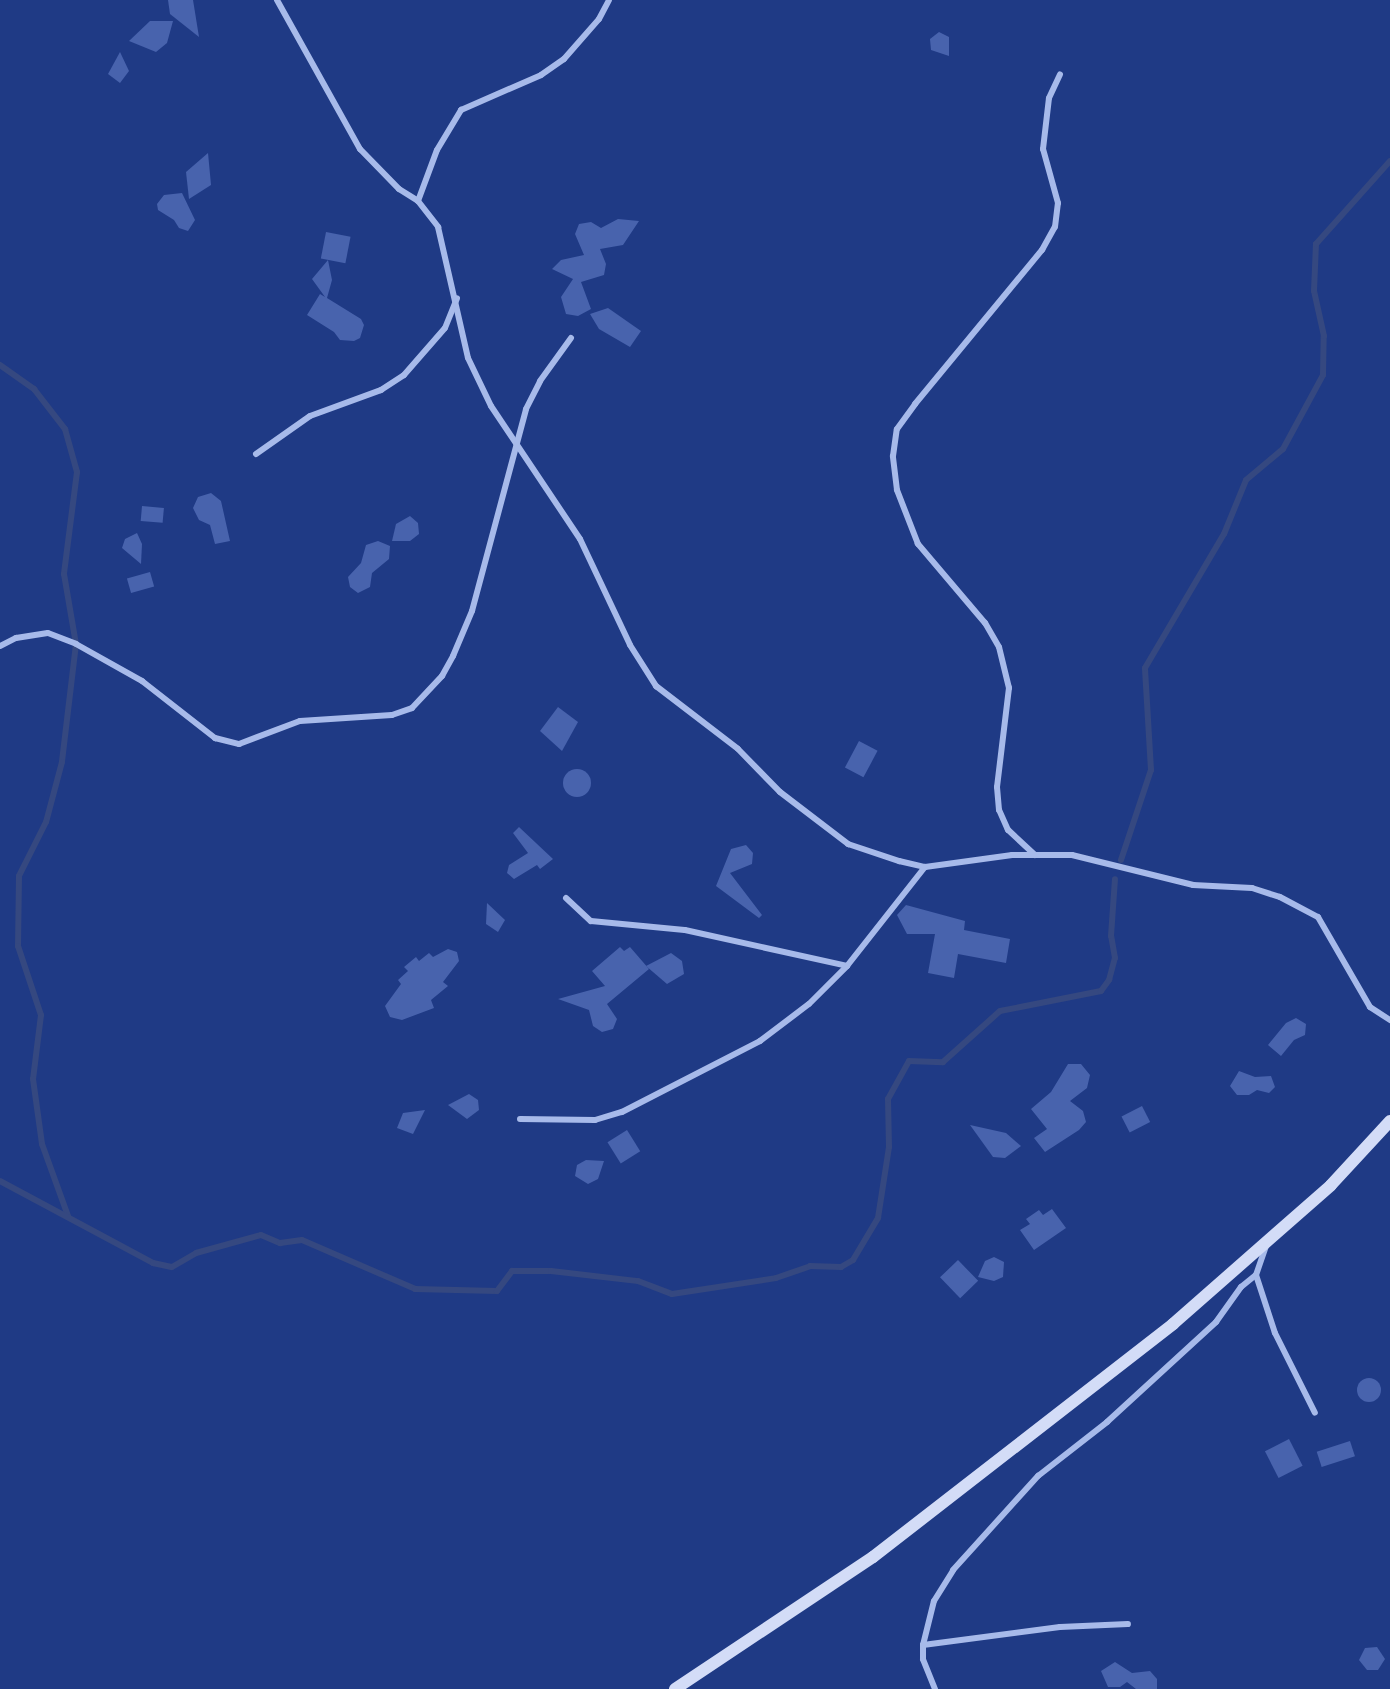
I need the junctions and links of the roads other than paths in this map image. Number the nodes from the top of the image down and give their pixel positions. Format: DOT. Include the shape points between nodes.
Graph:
graph roads {
  1 [pos="277,0"];
  2 [pos="609,0"];
  3 [pos="1060,74"];
  4 [pos="418,201"];
  5 [pos="457,298"];
  6 [pos="571,338"];
  7 [pos="514,443"];
  8 [pos="256,454"];
  9 [pos="0,646"];
  10 [pos="1035,855"];
  11 [pos="925,867"];
  12 [pos="566,898"];
  13 [pos="847,966"];
  14 [pos="1390,1020"];
  15 [pos="520,1119"];
  16 [pos="1390,1121"];
  17 [pos="1267,1242"];
  18 [pos="1256,1275"];
  19 [pos="1315,1413"];
  20 [pos="1128,1624"];
  21 [pos="923,1645"];
  22 [pos="932,1686"];
  23 [pos="675,1689"];
  1 -- 4 [label="street" via="360,149 399,189"];
  2 -- 4 [label="street" via="599,19 564,58 541,75 461,110 437,150"];
  3 -- 10 [label="street" via="1049,98 1043,149 1058,203 1055,227 1042,250 897,429 893,456 897,490 918,544 985,623 999,647 1009,688 997,787 999,810 1008,830"];
  4 -- 5 [label="street" via="438,227"];
  5 -- 7 [label="street" via="468,358"];
  5 -- 8 [label="street" via="445,328 404,375 381,390 310,416"];
  6 -- 7 [label="street" via="540,381"];
  7 -- 9 [label="street" via="472,611 441,676 412,708 392,716 300,721 239,744 215,738 142,681 76,644 48,633 16,638"];
  7 -- 11 [label="street" via="580,539 630,645 656,686 738,749 780,792 848,844"];
  10 -- 11 [label="street"];
  10 -- 14 [label="street" via="1072,855 1193,885 1252,888 1280,897 1318,916 1370,1007"];
  11 -- 13 [label="street"];
  12 -- 13 [label="street" via="591,921 686,930"];
  13 -- 15 [label="street" via="809,1004 760,1041 622,1112 595,1120"];
  16 -- 17 [label="street" via="1331,1185"];
  17 -- 18 [label="street"];
  17 -- 23 [label="street" via="1173,1324 873,1557"];
  18 -- 19 [label="street" via="1275,1334"];
  18 -- 21 [label="street" via="1241,1287 1216,1322 1107,1422 1038,1476 953,1570 934,1601"];
  20 -- 21 [label="street" via="1060,1627"];
  21 -- 22 [label="street"];
}
